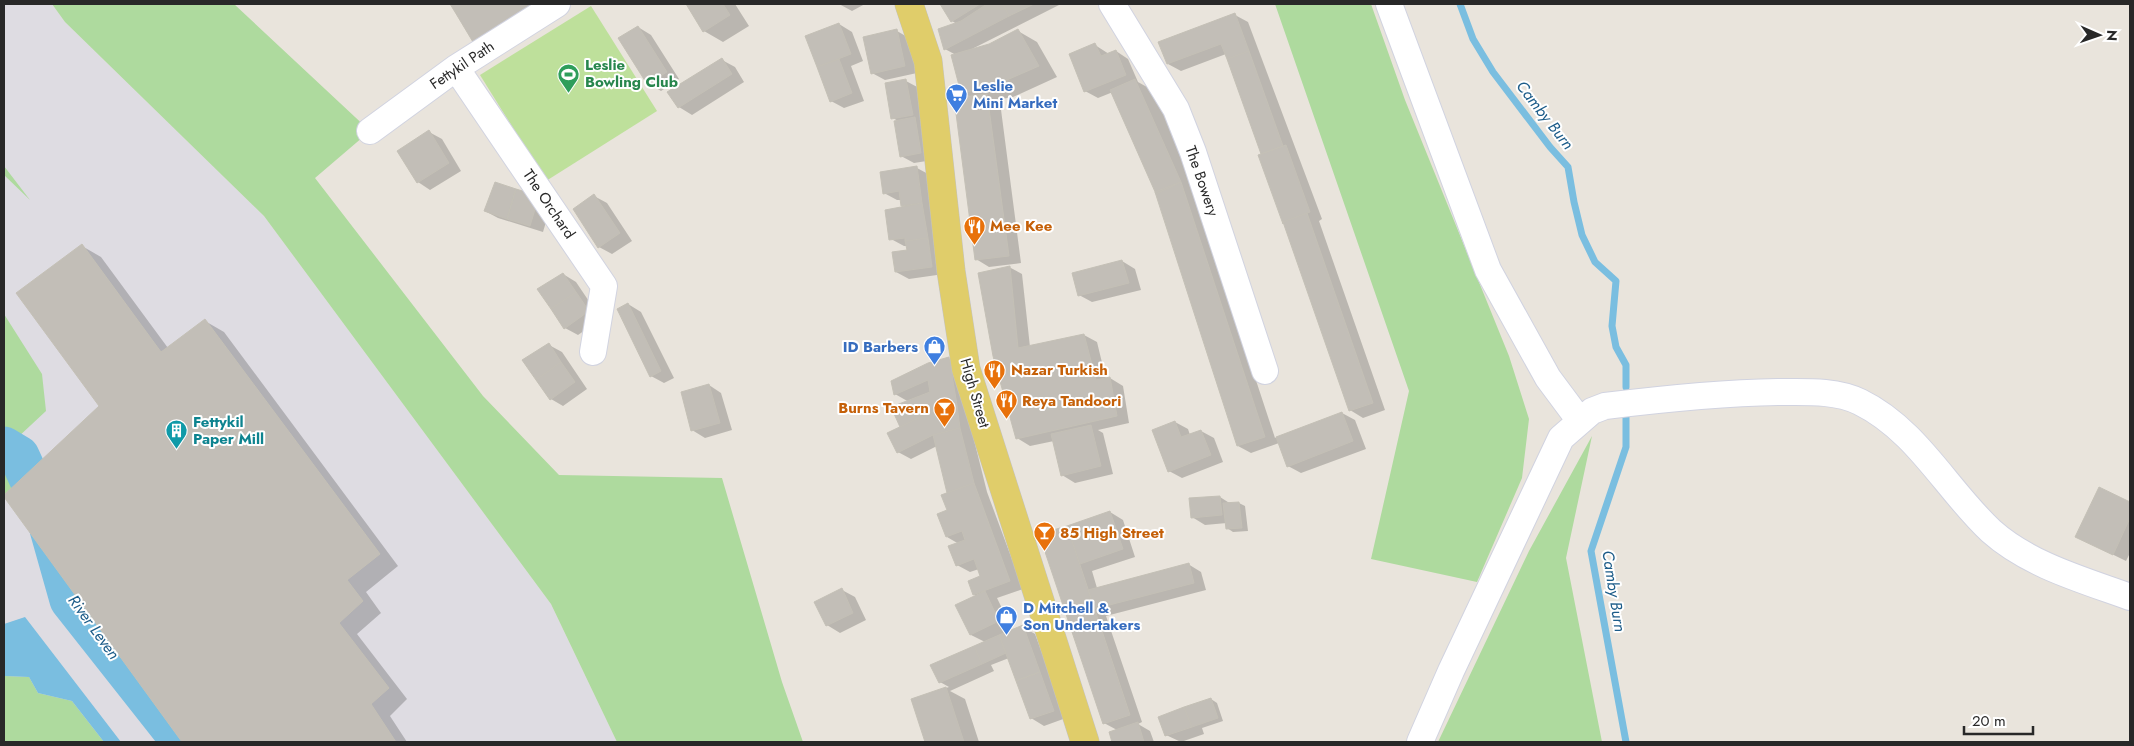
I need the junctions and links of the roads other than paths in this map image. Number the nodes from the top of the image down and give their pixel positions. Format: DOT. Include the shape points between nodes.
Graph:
graph roads {
  1 [pos="557,4"];
  2 [pos="909,4"];
  3 [pos="1112,4"];
  4 [pos="1389,4"];
  5 [pos="456,68"];
  6 [pos="370,130"];
  7 [pos="593,352"];
  8 [pos="1264,371"];
  9 [pos="1580,421"];
  10 [pos="2130,597"];
  11 [pos="1085,742"];
  12 [pos="1420,742"];
  1 -- 5 [label="street, Fettykil Path"];
  2 -- 11 [label="main road, High Street" via="928,61 951,271 966,369"];
  3 -- 8 [label="street, The Bowery" via="1176,109"];
  4 -- 9 [label="street" via="1488,270 1548,378"];
  5 -- 6 [label="street, Fettykil Path"];
  5 -- 7 [label="street, The Orchard" via="604,286"];
  9 -- 10 [label="street" via="1605,406 1708,396 1805,392 1858,401 1910,439 1990,530 2006,543 2062,572"];
  9 -- 12 [label="street" via="1561,438"];
}
